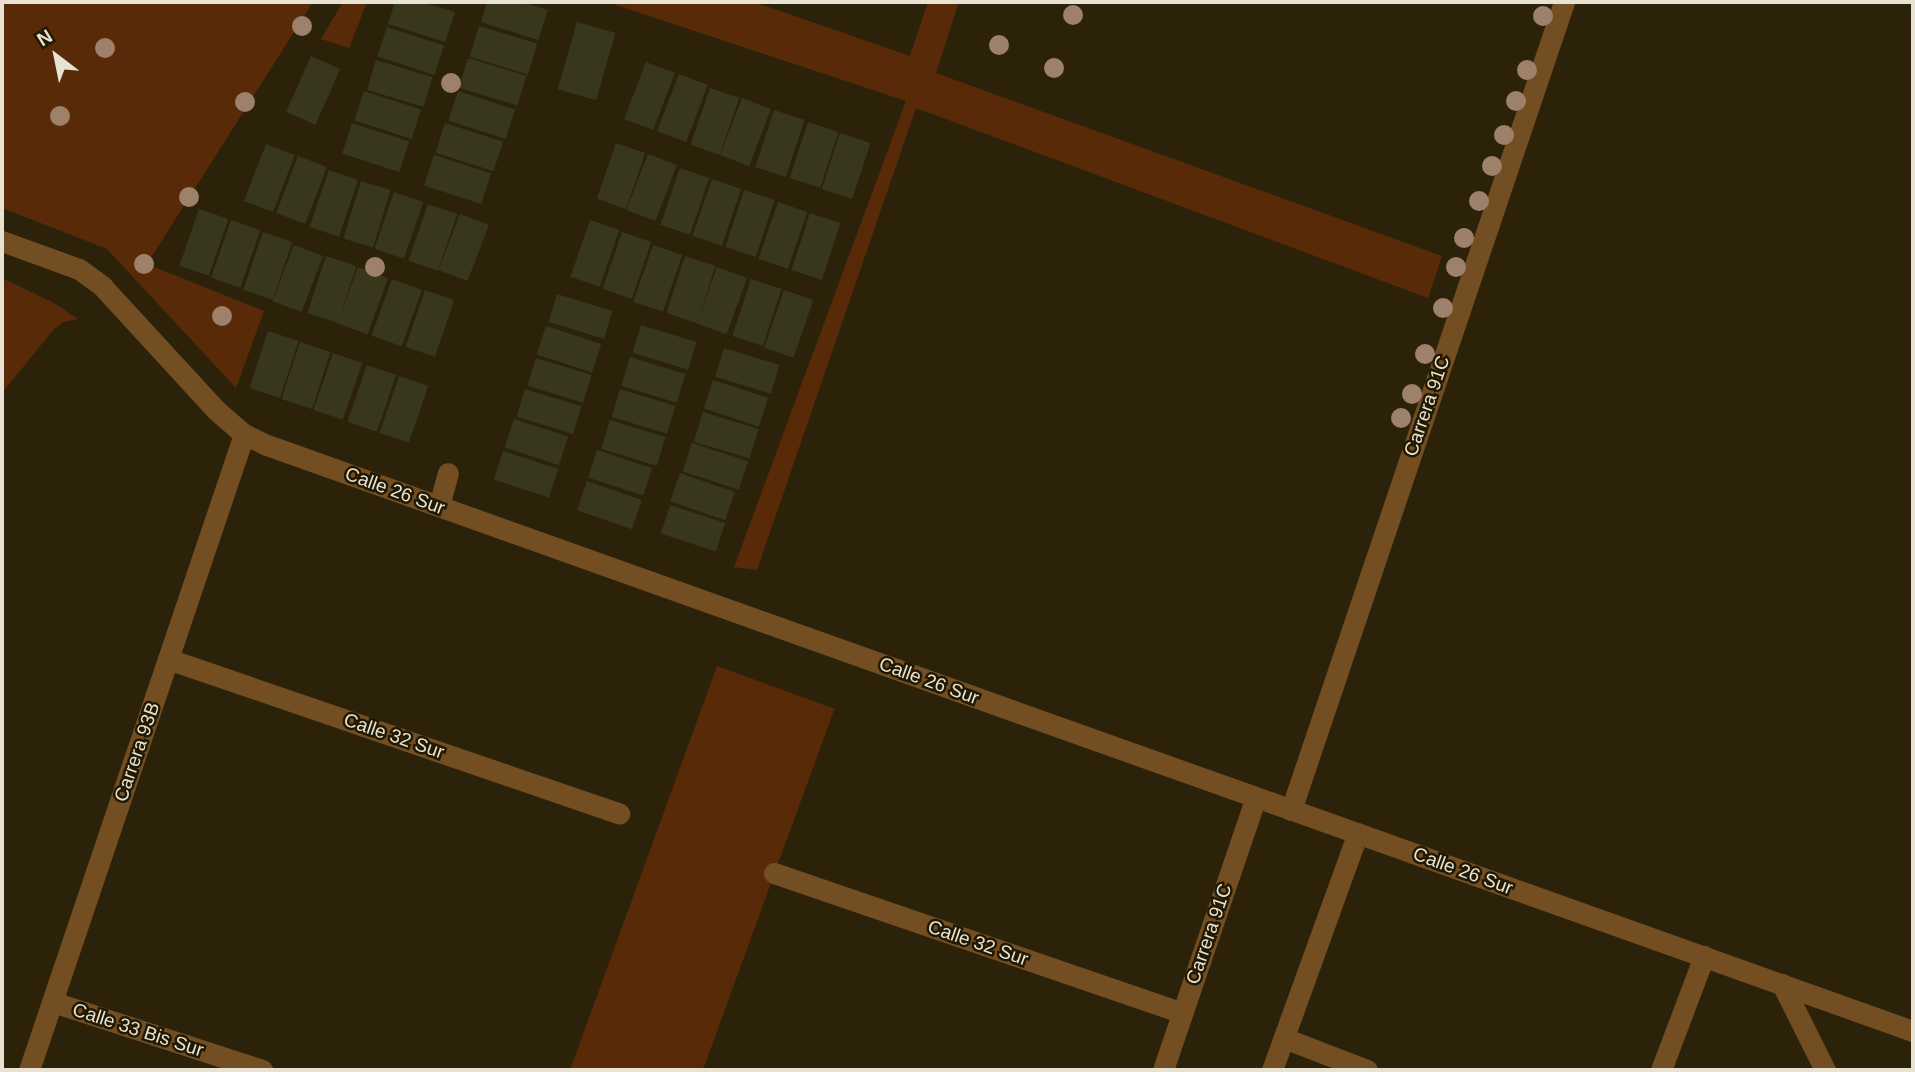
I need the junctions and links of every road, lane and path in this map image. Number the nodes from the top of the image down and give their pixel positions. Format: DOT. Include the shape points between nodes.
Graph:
graph roads {
  1 [pos="1564,2"];
  2 [pos="2,241"];
  3 [pos="244,433"];
  4 [pos="448,473"];
  5 [pos="439,506"];
  6 [pos="168,659"];
  7 [pos="1256,797"];
  8 [pos="1291,810"];
  9 [pos="619,813"];
  10 [pos="1358,833"];
  11 [pos="774,873"];
  12 [pos="1703,956"];
  13 [pos="1782,984"];
  14 [pos="52,1002"];
  15 [pos="1182,1013"];
  16 [pos="1913,1031"];
  17 [pos="1284,1038"];
  18 [pos="29,1070"];
  19 [pos="262,1070"];
  20 [pos="1163,1070"];
  21 [pos="1272,1070"];
  22 [pos="1367,1070"];
  23 [pos="1662,1070"];
  24 [pos="1825,1070"];
  1 -- 8 [label="street, Carrera 91C"];
  2 -- 3 [label="street, Calle 26 Sur" via="79,269 102,286 216,410"];
  3 -- 5 [label="street, Calle 26 Sur"];
  3 -- 6 [label="street, Carrera 93B"];
  4 -- 5 [label="street"];
  5 -- 7 [label="street, Calle 26 Sur"];
  6 -- 9 [label="street, Calle 32 Sur"];
  6 -- 14 [label="street, Carrera 93B"];
  7 -- 8 [label="street, Calle 26 Sur"];
  7 -- 15 [label="street, Carrera 91C"];
  8 -- 10 [label="street, Calle 26 Sur"];
  10 -- 12 [label="street, Calle 26 Sur"];
  10 -- 17 [label="street"];
  11 -- 15 [label="street, Calle 32 Sur"];
  12 -- 13 [label="street, Calle 26 Sur"];
  12 -- 23 [label="street"];
  13 -- 16 [label="street, Calle 26 Sur"];
  13 -- 24 [label="street"];
  14 -- 18 [label="street, Carrera 93B"];
  14 -- 19 [label="street, Calle 33 Bis Sur"];
  15 -- 20 [label="street, Carrera 91C"];
  17 -- 21 [label="street"];
  17 -- 22 [label="street"];
}
